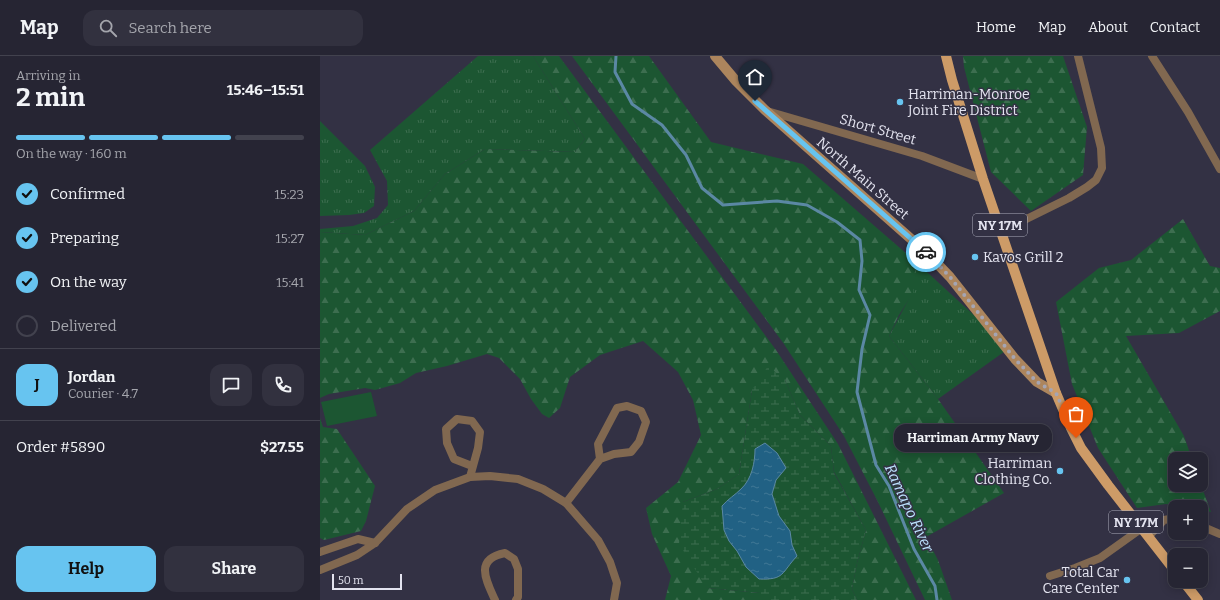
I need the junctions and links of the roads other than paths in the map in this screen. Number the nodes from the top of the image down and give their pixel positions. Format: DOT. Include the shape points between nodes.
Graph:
graph roads {
  1 [pos="715,56"];
  2 [pos="946,56"];
  3 [pos="1078,56"];
  4 [pos="1152,56"];
  5 [pos="765,110"];
  6 [pos="1220,169"];
  7 [pos="983,179"];
  8 [pos="1002,231"];
  9 [pos="1056,393"];
  10 [pos="600,459"];
  11 [pos="472,466"];
  12 [pos="470,477"];
  13 [pos="566,503"];
  14 [pos="1168,519"];
  15 [pos="1142,528"];
  16 [pos="1208,529"];
  17 [pos="1220,534"];
  18 [pos="1148,537"];
  19 [pos="375,543"];
  20 [pos="320,552"];
  21 [pos="1168,562"];
  22 [pos="320,570"];
  23 [pos="1050,576"];
  24 [pos="1189,588"];
  25 [pos="495,600"];
  26 [pos="516,600"];
  27 [pos="614,600"];
  28 [pos="1198,600"];
  1 -- 5 [label="street, North Main Street"];
  2 -- 7 [label="main road, NY 17M"];
  3 -- 8 [label="street" via="1101,148 1102,168 1096,180 1087,188"];
  4 -- 6 [label="street"];
  5 -- 7 [label="street, Short Street" via="922,156"];
  5 -- 9 [label="street, North Main Street" via="927,253 950,277 1015,359 1037,382"];
  7 -- 8 [label="main road, NY 17M"];
  8 -- 9 [label="main road, NY 17M"];
  9 -- 15 [label="main road, NY 17M" via="1081,448"];
  10 -- 10 [label="street" via="631,452 639,442 646,422 641,412 627,406 617,408 598,444"];
  10 -- 13 [label="street"];
  11 -- 11 [label="street" via="480,432 472,421 457,420 446,429 447,444 454,459"];
  11 -- 12 [label="street"];
  12 -- 13 [label="street" via="490,476 518,480 543,489"];
  12 -- 19 [label="street" via="435,490 407,509"];
  13 -- 27 [label="street" via="598,540 610,562 617,583"];
  14 -- 18 [label="street" via="1164,520"];
  15 -- 18 [label="main road, NY 17M"];
  15 -- 23 [label="street" via="1100,558"];
  16 -- 17 [label="street"];
  18 -- 21 [label="main road, NY 17M"];
  19 -- 20 [label="street" via="358,539"];
  19 -- 22 [label="street" via="357,555"];
  24 -- 28 [label="main road"];
  25 -- 26 [label="street" via="484,570 488,560 494,555 505,553 514,559 518,569"];
}
